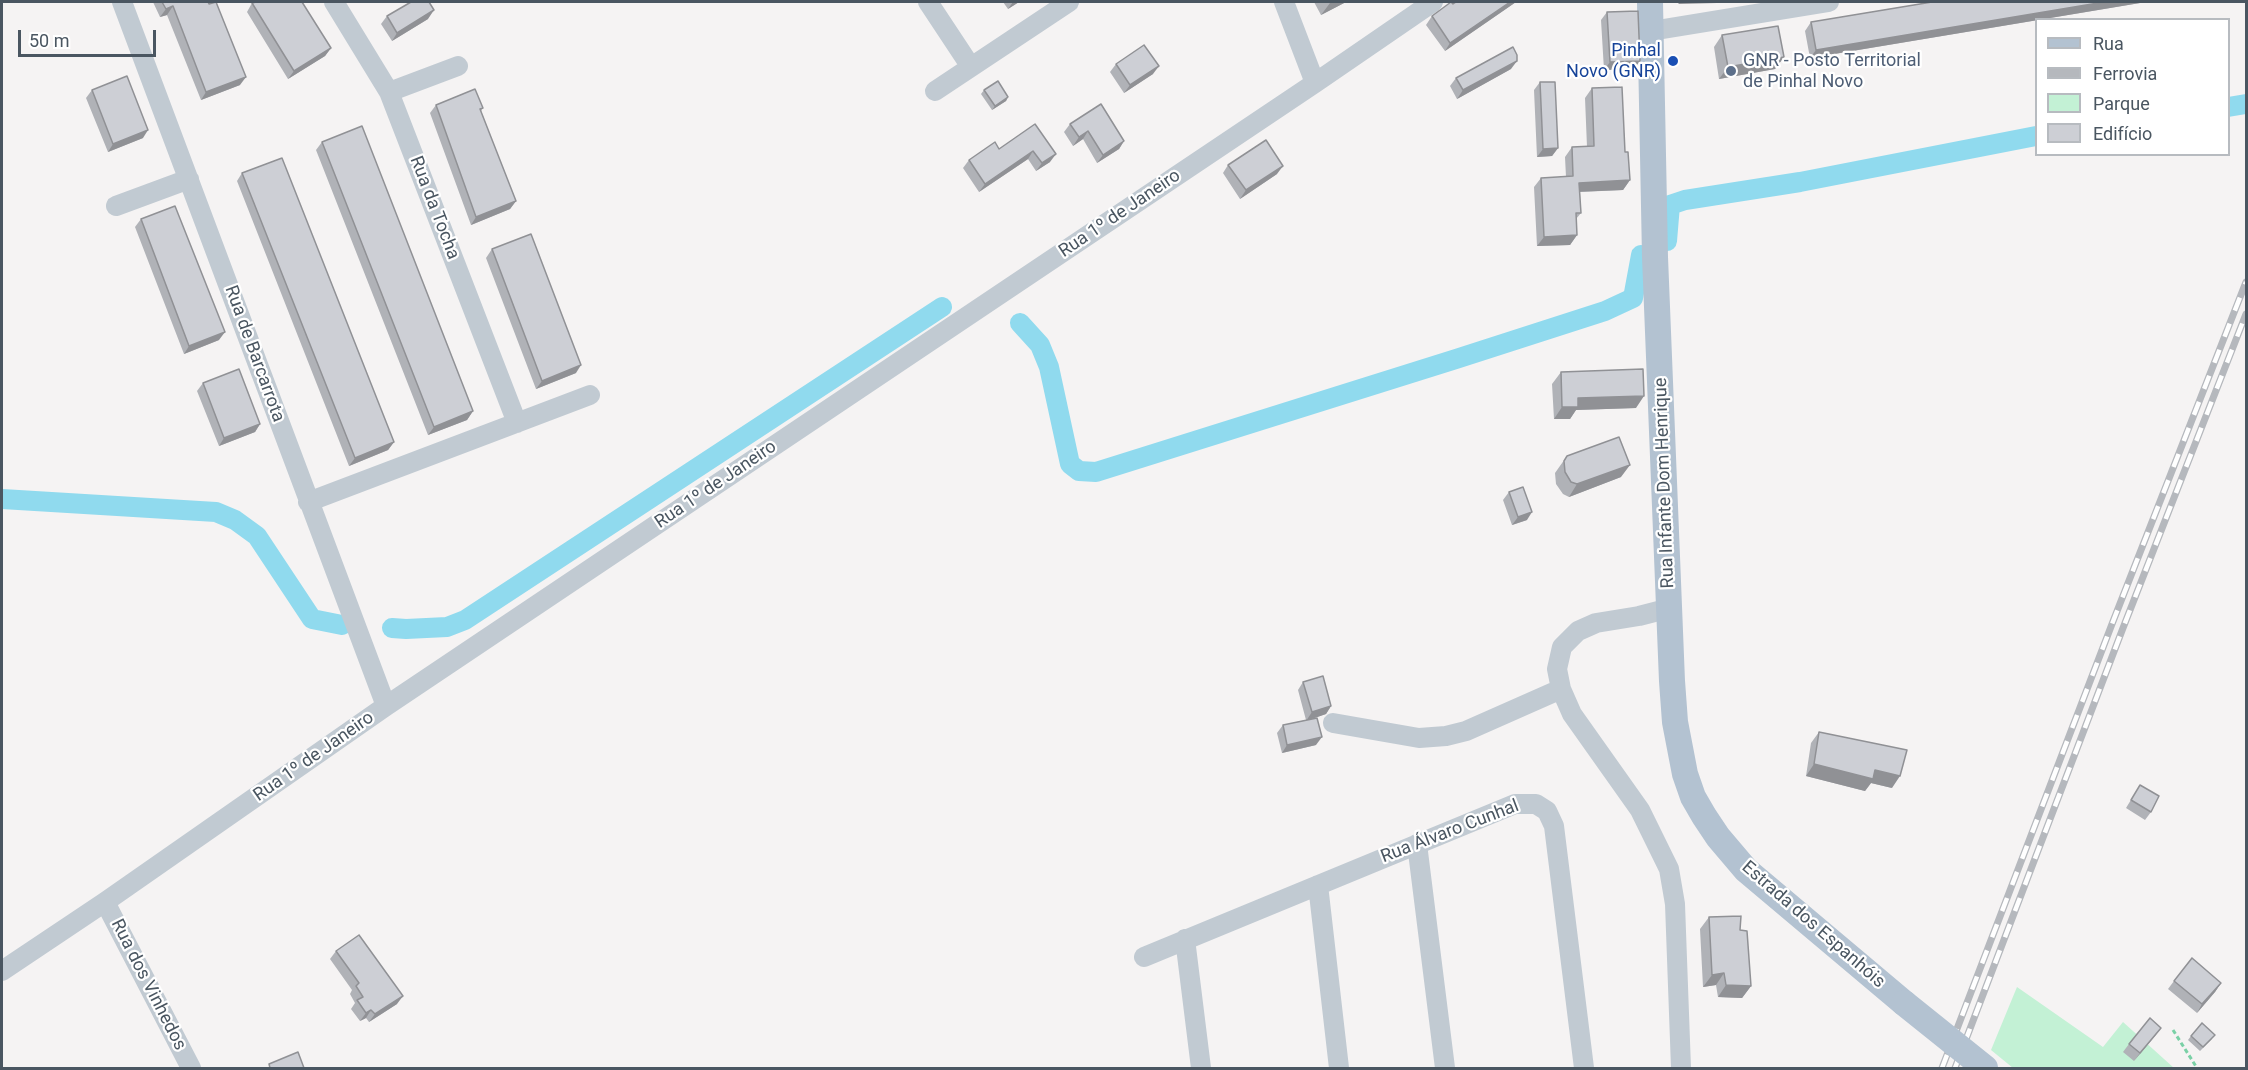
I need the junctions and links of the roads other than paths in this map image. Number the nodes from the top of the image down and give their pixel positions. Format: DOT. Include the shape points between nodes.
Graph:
graph roads {
  1 [pos="122,2"];
  2 [pos="334,2"];
  3 [pos="928,2"];
  4 [pos="1069,2"];
  5 [pos="1284,2"];
  6 [pos="1433,2"];
  7 [pos="1650,2"];
  8 [pos="1829,2"];
  9 [pos="1751,8"];
  10 [pos="1651,31"];
  11 [pos="458,66"];
  12 [pos="972,67"];
  13 [pos="1315,83"];
  14 [pos="934,91"];
  15 [pos="389,92"];
  16 [pos="189,179"];
  17 [pos="116,206"];
  18 [pos="590,395"];
  19 [pos="518,423"];
  20 [pos="308,502"];
  21 [pos="1670,608"];
  22 [pos="1561,689"];
  23 [pos="386,706"];
  24 [pos="1333,723"];
  25 [pos="1417,844"];
  26 [pos="1318,885"];
  27 [pos="105,902"];
  28 [pos="1185,939"];
  29 [pos="1144,957"];
  30 [pos="2,970"];
  31 [pos="191,1068"];
  32 [pos="1201,1068"];
  33 [pos="1339,1068"];
  34 [pos="1445,1068"];
  35 [pos="1584,1068"];
  36 [pos="1681,1068"];
  37 [pos="1985,1068"];
  1 -- 16 [label="street, Rua de Barcarrota"];
  2 -- 15 [label="street, Rua da Tocha"];
  3 -- 12 [label="street"];
  4 -- 12 [label="street"];
  5 -- 13 [label="street"];
  6 -- 13 [label="street, Rua 1º de Janeiro"];
  7 -- 10 [label="main road, Rua Infante Dom Henrique"];
  8 -- 9 [label="street"];
  9 -- 10 [label="street"];
  10 -- 21 [label="main road, Rua Infante Dom Henrique" via="1655,257"];
  11 -- 15 [label="street"];
  12 -- 14 [label="street"];
  13 -- 23 [label="street, Rua 1º de Janeiro"];
  15 -- 19 [label="street, Rua da Tocha"];
  16 -- 17 [label="street"];
  16 -- 20 [label="street, Rua de Barcarrota"];
  18 -- 19 [label="street"];
  19 -- 20 [label="street"];
  20 -- 23 [label="street, Rua de Barcarrota"];
  21 -- 22 [label="street, Rua Infante Dom Henrique" via="1596,623 1578,631 1562,647 1557,669"];
  21 -- 37 [label="main road, Estrada dos Espanhóis, bridge" via="1679,749 1693,797 1704,816 1746,870"];
  22 -- 24 [label="street" via="1446,736 1419,738"];
  22 -- 36 [label="street, Rua Infante Dom Henrique" via="1572,714 1640,810 1669,869 1675,904"];
  23 -- 27 [label="street, Rua 1º de Janeiro"];
  25 -- 26 [label="street, Rua Álvaro Cunhal"];
  25 -- 34 [label="street"];
  25 -- 35 [label="street, Rua Álvaro Cunhal" via="1515,804 1536,804 1551,817"];
  26 -- 28 [label="street, Rua Álvaro Cunhal"];
  26 -- 33 [label="street"];
  27 -- 30 [label="street, Rua 1º de Janeiro"];
  27 -- 31 [label="street, Rua dos Vinhedos"];
  28 -- 29 [label="street, Rua Álvaro Cunhal"];
  28 -- 32 [label="street"];
}
